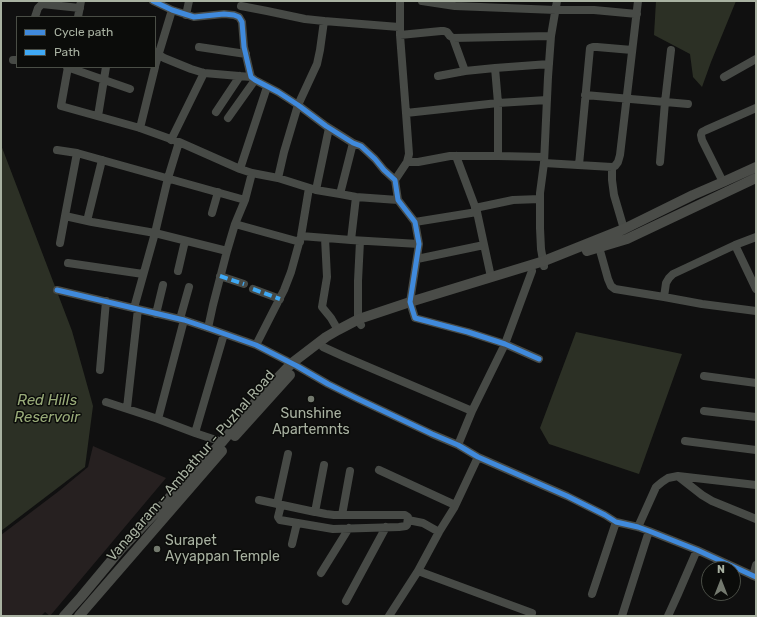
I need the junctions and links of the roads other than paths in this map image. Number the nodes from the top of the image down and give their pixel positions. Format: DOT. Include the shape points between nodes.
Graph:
graph roads {
  1 [pos="189,1"];
  2 [pos="400,1"];
  3 [pos="422,1"];
  4 [pos="557,1"];
  5 [pos="638,1"];
  6 [pos="157,2"];
  7 [pos="241,4"];
  8 [pos="81,5"];
  9 [pos="172,10"];
  10 [pos="556,10"];
  11 [pos="637,14"];
  12 [pos="186,15"];
  13 [pos="35,16"];
  14 [pos="78,16"];
  15 [pos="239,17"];
  16 [pos="324,21"];
  17 [pos="399,31"];
  18 [pos="551,36"];
  19 [pos="453,38"];
  20 [pos="199,47"];
  21 [pos="632,50"];
  22 [pos="671,50"];
  23 [pos="157,53"];
  24 [pos="246,54"];
  25 [pos="756,59"];
  26 [pos="549,64"];
  27 [pos="67,68"];
  28 [pos="70,68"];
  29 [pos="106,68"];
  30 [pos="155,68"];
  31 [pos="496,68"];
  32 [pos="465,71"];
  33 [pos="204,73"];
  34 [pos="240,76"];
  35 [pos="438,76"];
  36 [pos="724,77"];
  37 [pos="253,78"];
  38 [pos="103,80"];
  39 [pos="267,87"];
  40 [pos="130,89"];
  41 [pos="585,95"];
  42 [pos="626,98"];
  43 [pos="547,100"];
  44 [pos="664,102"];
  45 [pos="498,103"];
  46 [pos="688,104"];
  47 [pos="298,105"];
  48 [pos="756,108"];
  49 [pos="216,112"];
  50 [pos="406,113"];
  51 [pos="98,116"];
  52 [pos="228,118"];
  53 [pos="140,128"];
  54 [pos="329,128"];
  55 [pos="175,141"];
  56 [pos="353,143"];
  57 [pos="57,150"];
  58 [pos="77,153"];
  59 [pos="456,156"];
  60 [pos="498,156"];
  61 [pos="102,160"];
  62 [pos="544,160"];
  63 [pos="407,162"];
  64 [pos="660,162"];
  65 [pos="579,165"];
  66 [pos="756,167"];
  67 [pos="612,168"];
  68 [pos="240,169"];
  69 [pos="252,173"];
  70 [pos="168,178"];
  71 [pos="278,178"];
  72 [pos="756,178"];
  73 [pos="395,180"];
  74 [pos="723,182"];
  75 [pos="312,189"];
  76 [pos="218,192"];
  77 [pos="340,194"];
  78 [pos="356,197"];
  79 [pos="540,199"];
  80 [pos="245,200"];
  81 [pos="398,200"];
  82 [pos="476,210"];
  83 [pos="212,213"];
  84 [pos="66,216"];
  85 [pos="87,221"];
  86 [pos="415,222"];
  87 [pos="235,224"];
  88 [pos="624,229"];
  89 [pos="155,233"];
  90 [pos="756,237"];
  91 [pos="325,238"];
  92 [pos="301,239"];
  93 [pos="352,240"];
  94 [pos="185,241"];
  95 [pos="360,241"];
  96 [pos="60,242"];
  97 [pos="419,244"];
  98 [pos="484,245"];
  99 [pos="735,245"];
  100 [pos="599,247"];
  101 [pos="227,251"];
  102 [pos="417,259"];
  103 [pos="68,263"];
  104 [pos="544,264"];
  105 [pos="178,271"];
  106 [pos="532,271"];
  107 [pos="143,274"];
  108 [pos="220,276"];
  109 [pos="491,277"];
  110 [pos="244,284"];
  111 [pos="162,285"];
  112 [pos="189,287"];
  113 [pos="253,289"];
  114 [pos="756,289"];
  115 [pos="57,290"];
  116 [pos="664,297"];
  117 [pos="280,299"];
  118 [pos="106,301"];
  119 [pos="411,305"];
  120 [pos="136,309"];
  121 [pos="756,311"];
  122 [pos="156,314"];
  123 [pos="182,320"];
  124 [pos="359,323"];
  125 [pos="208,328"];
  126 [pos="338,330"];
  127 [pos="224,334"];
  128 [pos="505,344"];
  129 [pos="256,345"];
  130 [pos="323,347"];
  131 [pos="539,360"];
  132 [pos="295,365"];
  133 [pos="100,370"];
  134 [pos="704,376"];
  135 [pos="756,383"];
  136 [pos="106,402"];
  137 [pos="127,408"];
  138 [pos="252,411"];
  139 [pos="472,411"];
  140 [pos="704,411"];
  141 [pos="756,417"];
  142 [pos="158,419"];
  143 [pos="195,433"];
  144 [pos="684,441"];
  145 [pos="222,442"];
  146 [pos="458,445"];
  147 [pos="756,450"];
  148 [pos="288,454"];
  149 [pos="478,457"];
  150 [pos="324,465"];
  151 [pos="378,470"];
  152 [pos="350,471"];
  153 [pos="678,476"];
  154 [pos="756,485"];
  155 [pos="259,500"];
  156 [pos="279,504"];
  157 [pos="455,505"];
  158 [pos="315,512"];
  159 [pos="342,515"];
  160 [pos="756,518"];
  161 [pos="408,520"];
  162 [pos="616,522"];
  163 [pos="297,523"];
  164 [pos="386,527"];
  165 [pos="638,527"];
  166 [pos="148,528"];
  167 [pos="349,528"];
  168 [pos="649,531"];
  169 [pos="439,532"];
  170 [pos="292,544"];
  171 [pos="697,550"];
  172 [pos="756,564"];
  173 [pos="418,571"];
  174 [pos="321,574"];
  175 [pos="754,576"];
  176 [pos="592,594"];
  177 [pos="346,601"];
  178 [pos="532,613"];
  179 [pos="64,616"];
  180 [pos="79,616"];
  181 [pos="389,616"];
  182 [pos="622,616"];
  183 [pos="668,616"];
  1 -- 12 [label="street"];
  2 -- 17 [label="street"];
  3 -- 10 [label="street" via="455,6"];
  4 -- 10 [label="street"];
  5 -- 11 [label="street"];
  6 -- 9 [label="street"];
  7 -- 15 [label="street"];
  7 -- 16 [label="street"];
  8 -- 13 [label="street" via="42,4"];
  8 -- 14 [label="street"];
  9 -- 12 [label="street"];
  9 -- 23 [label="street"];
  10 -- 11 [label="street"];
  10 -- 18 [label="street"];
  11 -- 21 [label="street"];
  12 -- 15 [label="street" via="194,17 224,14"];
  15 -- 24 [label="street" via="242,22"];
  16 -- 17 [label="street"];
  16 -- 47 [label="street" via="317,64"];
  17 -- 19 [label="street" via="444,31"];
  17 -- 50 [label="street"];
  18 -- 19 [label="street"];
  18 -- 26 [label="street"];
  19 -- 32 [label="street"];
  20 -- 24 [label="street"];
  21 -- 41 [label="street" via="591,47"];
  21 -- 42 [label="street"];
  22 -- 44 [label="street"];
  23 -- 33 [label="street"];
  24 -- 37 [label="street"];
  25 -- 36 [label="street"];
  26 -- 31 [label="street"];
  26 -- 43 [label="street"];
  27 -- 51 [label="street" via="61,106"];
  28 -- 38 [label="street"];
  29 -- 38 [label="street"];
  30 -- 53 [label="street"];
  31 -- 32 [label="street"];
  31 -- 45 [label="street"];
  32 -- 35 [label="street"];
  33 -- 34 [label="street"];
  33 -- 55 [label="street"];
  34 -- 37 [label="street"];
  34 -- 49 [label="street"];
  37 -- 39 [label="street"];
  37 -- 52 [label="street"];
  38 -- 40 [label="street"];
  38 -- 51 [label="street"];
  39 -- 47 [label="street"];
  39 -- 68 [label="street"];
  41 -- 42 [label="street"];
  41 -- 65 [label="street"];
  42 -- 44 [label="street"];
  42 -- 67 [label="street" via="620,155 616,166"];
  43 -- 45 [label="street"];
  43 -- 62 [label="street"];
  44 -- 46 [label="street"];
  44 -- 64 [label="street"];
  45 -- 50 [label="street"];
  45 -- 60 [label="street"];
  47 -- 54 [label="street"];
  47 -- 71 [label="street"];
  48 -- 74 [label="street" via="702,132 702,140"];
  50 -- 63 [label="street" via="409,154"];
  51 -- 53 [label="street"];
  53 -- 55 [label="street"];
  54 -- 56 [label="street"];
  54 -- 75 [label="street"];
  55 -- 68 [label="street"];
  55 -- 70 [label="street"];
  56 -- 73 [label="street" via="361,146"];
  56 -- 77 [label="street"];
  57 -- 58 [label="street"];
  58 -- 61 [label="street"];
  58 -- 84 [label="street"];
  59 -- 60 [label="street"];
  59 -- 63 [label="street"];
  59 -- 82 [label="street"];
  60 -- 62 [label="street"];
  61 -- 70 [label="street"];
  61 -- 85 [label="street"];
  62 -- 65 [label="street"];
  62 -- 79 [label="street"];
  63 -- 73 [label="street"];
  65 -- 67 [label="street"];
  66 -- 74 [label="main road"];
  67 -- 88 [label="street" via="614,195"];
  68 -- 69 [label="street"];
  69 -- 71 [label="street"];
  69 -- 80 [label="street"];
  70 -- 76 [label="street"];
  70 -- 89 [label="street"];
  71 -- 75 [label="street"];
  72 -- 100 [label="main road, Vanagaram - Ambathur - Puzhal Road" via="627,239"];
  73 -- 81 [label="street"];
  74 -- 88 [label="main road"];
  75 -- 77 [label="street"];
  75 -- 92 [label="street"];
  76 -- 80 [label="street"];
  76 -- 83 [label="street"];
  77 -- 78 [label="street"];
  78 -- 81 [label="street"];
  78 -- 93 [label="street"];
  79 -- 82 [label="street" via="514,200"];
  79 -- 104 [label="street" via="541,249"];
  80 -- 87 [label="street"];
  81 -- 86 [label="street"];
  82 -- 86 [label="street"];
  82 -- 98 [label="street"];
  84 -- 85 [label="street"];
  84 -- 96 [label="street"];
  85 -- 89 [label="street"];
  86 -- 97 [label="street"];
  87 -- 92 [label="street"];
  87 -- 101 [label="street"];
  88 -- 104 [label="main road"];
  89 -- 94 [label="street"];
  89 -- 107 [label="street"];
  90 -- 99 [label="street"];
  91 -- 92 [label="street"];
  91 -- 93 [label="street"];
  91 -- 126 [label="street" via="326,277 322,307"];
  92 -- 117 [label="street"];
  93 -- 95 [label="street"];
  94 -- 101 [label="street"];
  94 -- 105 [label="street"];
  95 -- 97 [label="street"];
  95 -- 124 [label="street"];
  97 -- 102 [label="street"];
  98 -- 102 [label="street"];
  98 -- 109 [label="street"];
  99 -- 114 [label="street"];
  99 -- 116 [label="street" via="673,274 666,283"];
  100 -- 104 [label="main road, Vanagaram - Ambathur - Puzhal Road"];
  100 -- 116 [label="street" via="611,286 615,289"];
  101 -- 108 [label="street"];
  102 -- 119 [label="street"];
  103 -- 107 [label="street"];
  104 -- 106 [label="main road, Vanagaram - Ambathur - Puzhal Road"];
  104 -- 109 [label="main road"];
  106 -- 119 [label="main road, Vanagaram - Ambathur - Puzhal Road"];
  106 -- 128 [label="street"];
  107 -- 120 [label="street"];
  108 -- 110 [label="street"];
  108 -- 125 [label="street"];
  109 -- 119 [label="main road"];
  111 -- 122 [label="street"];
  112 -- 123 [label="street"];
  113 -- 117 [label="street"];
  115 -- 118 [label="street"];
  116 -- 121 [label="street"];
  117 -- 129 [label="street"];
  118 -- 120 [label="street"];
  118 -- 133 [label="street"];
  119 -- 124 [label="main road, Vanagaram - Ambathur - Puzhal Road"];
  119 -- 128 [label="street" via="415,318"];
  120 -- 122 [label="street"];
  120 -- 137 [label="street"];
  122 -- 123 [label="street"];
  123 -- 125 [label="street"];
  123 -- 142 [label="street"];
  124 -- 126 [label="main road"];
  124 -- 130 [label="main road, Vanagaram - Ambathur - Puzhal Road"];
  125 -- 127 [label="street"];
  126 -- 132 [label="main road" via="326,337"];
  127 -- 129 [label="street"];
  127 -- 143 [label="street"];
  128 -- 131 [label="street"];
  128 -- 139 [label="street"];
  129 -- 132 [label="street"];
  130 -- 132 [label="main road, Vanagaram - Ambathur - Puzhal Road"];
  130 -- 139 [label="street"];
  132 -- 138 [label="main road, Vanagaram - Ambathur - Puzhal Road"];
  132 -- 146 [label="street" via="356,398"];
  134 -- 135 [label="street"];
  136 -- 137 [label="street"];
  137 -- 142 [label="street"];
  138 -- 145 [label="main road"];
  138 -- 166 [label="main road, Vanagaram - Ambathur - Puzhal Road"];
  139 -- 146 [label="street"];
  140 -- 141 [label="street"];
  142 -- 143 [label="street"];
  143 -- 145 [label="street"];
  144 -- 147 [label="street"];
  145 -- 166 [label="main road"];
  146 -- 149 [label="street"];
  148 -- 156 [label="street"];
  149 -- 157 [label="street"];
  149 -- 162 [label="street" via="567,496"];
  150 -- 158 [label="street"];
  151 -- 157 [label="street"];
  152 -- 159 [label="street"];
  153 -- 154 [label="street"];
  153 -- 160 [label="street" via="712,501"];
  153 -- 165 [label="street" via="668,478 656,487"];
  155 -- 156 [label="street"];
  156 -- 158 [label="street"];
  156 -- 163 [label="street" via="280,520"];
  157 -- 169 [label="street"];
  158 -- 159 [label="street"];
  159 -- 161 [label="street" via="405,514"];
  161 -- 164 [label="street" via="406,526"];
  161 -- 169 [label="street" via="423,523"];
  162 -- 165 [label="street"];
  162 -- 176 [label="street"];
  163 -- 167 [label="street" via="333,529"];
  163 -- 170 [label="street"];
  164 -- 167 [label="street"];
  164 -- 177 [label="street"];
  165 -- 168 [label="street"];
  166 -- 179 [label="main road" via="121,550"];
  166 -- 180 [label="main road, Vanagaram - Ambathur - Puzhal Road"];
  167 -- 174 [label="street"];
  168 -- 171 [label="street"];
  168 -- 182 [label="street"];
  169 -- 173 [label="street"];
  171 -- 175 [label="street"];
  171 -- 183 [label="street"];
  172 -- 175 [label="street"];
  173 -- 178 [label="street"];
  173 -- 181 [label="street"];
}
